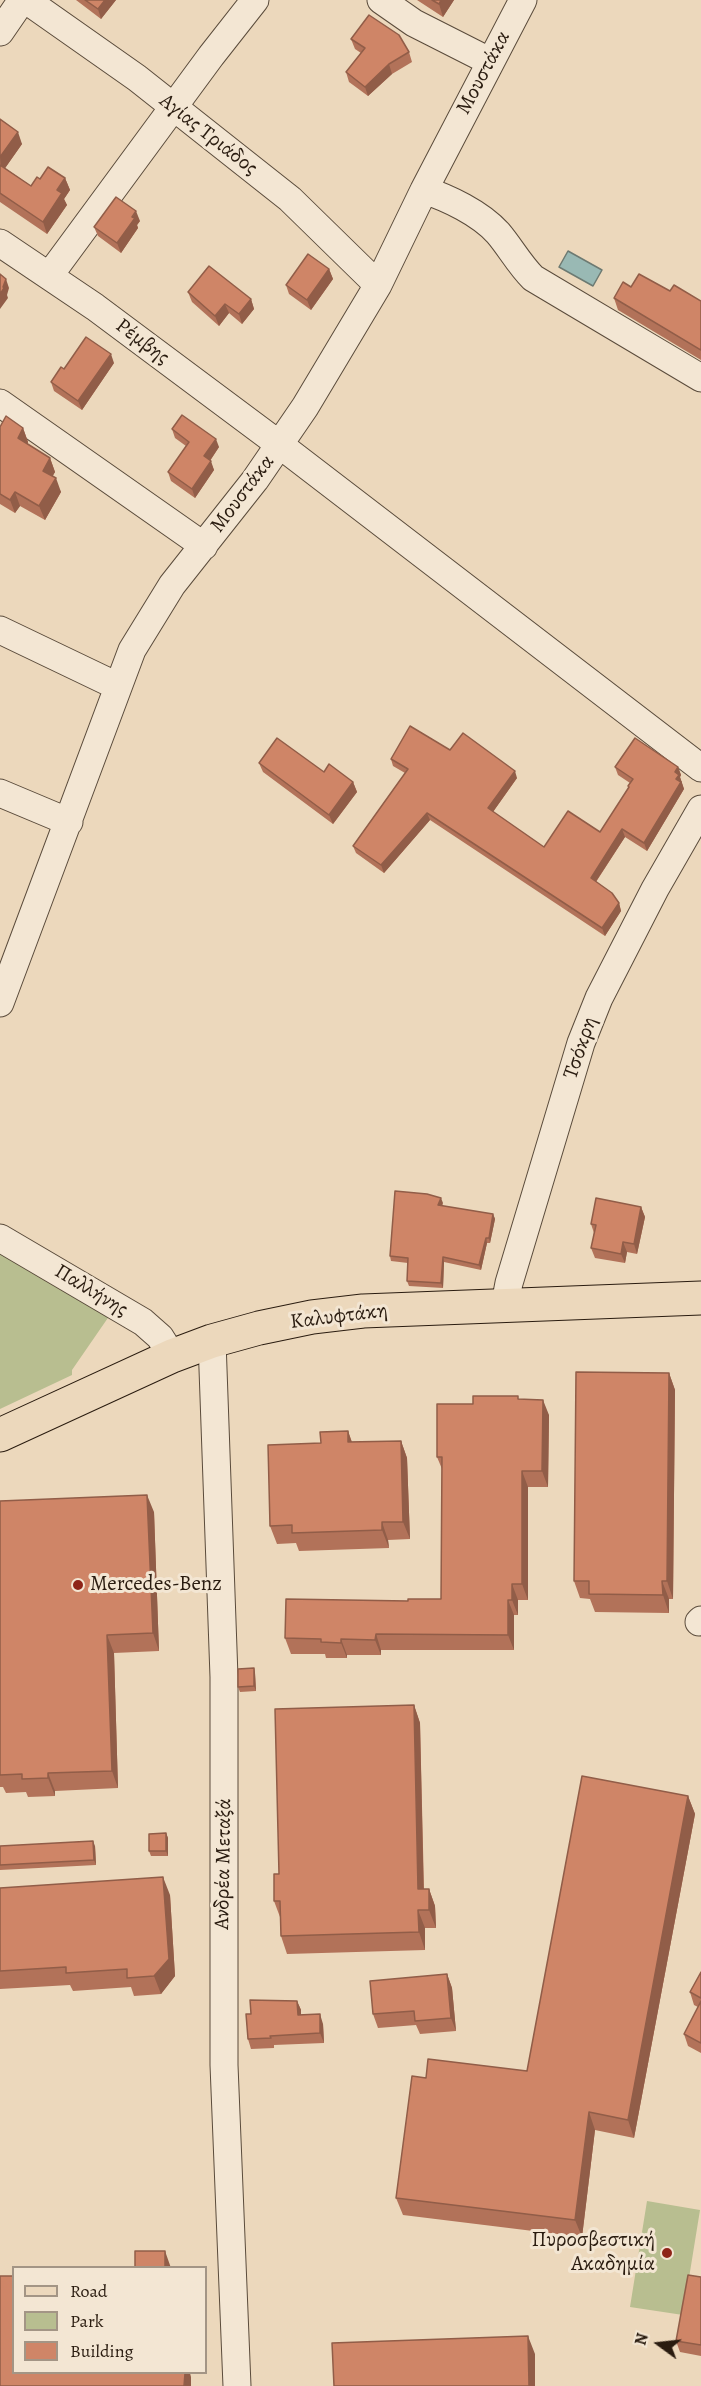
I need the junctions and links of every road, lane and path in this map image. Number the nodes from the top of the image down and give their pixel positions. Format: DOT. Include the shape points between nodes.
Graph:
graph roads {
  1 [pos="24,0"];
  2 [pos="255,0"];
  3 [pos="381,0"];
  4 [pos="523,0"];
  5 [pos="0,32"];
  6 [pos="489,61"];
  7 [pos="173,107"];
  8 [pos="424,190"];
  9 [pos="0,243"];
  10 [pos="49,276"];
  11 [pos="378,285"];
  12 [pos="701,378"];
  13 [pos="0,403"];
  14 [pos="280,445"];
  15 [pos="204,546"];
  16 [pos="0,630"];
  17 [pos="117,686"];
  18 [pos="701,768"];
  19 [pos="0,793"];
  20 [pos="701,809"];
  21 [pos="69,822"];
  22 [pos="1,998"];
  23 [pos="0,1238"];
  24 [pos="701,1298"];
  25 [pos="505,1304"];
  26 [pos="212,1341"];
  27 [pos="172,1356"];
  28 [pos="0,1436"];
  29 [pos="237,2386"];
  1 -- 5 [label="street"];
  1 -- 7 [label="street, Αγίας Τριάδος"];
  2 -- 7 [label="street"];
  3 -- 6 [label="street" via="414,23"];
  4 -- 6 [label="street, Μουστάκα"];
  6 -- 8 [label="street, Μουστάκα"];
  7 -- 10 [label="street"];
  7 -- 11 [label="street, Αγίας Τριάδος" via="290,200"];
  8 -- 11 [label="street, Μουστάκα"];
  8 -- 12 [label="street" via="443,196 489,225 533,278"];
  9 -- 10 [label="street, Ρέμβης"];
  10 -- 14 [label="street, Ρέμβης"];
  11 -- 14 [label="street, Μουστάκα"];
  13 -- 15 [label="street"];
  14 -- 15 [label="street, Μουστάκα"];
  14 -- 18 [label="street, Ρέμβης"];
  15 -- 17 [label="street, Μουστάκα" via="172,585 132,650"];
  16 -- 17 [label="street"];
  17 -- 21 [label="street, Μουστάκα"];
  19 -- 21 [label="street"];
  20 -- 25 [label="street, Τσόκρη" via="599,998 581,1043"];
  21 -- 22 [label="street, Μουστάκα"];
  23 -- 27 [label="street, Παλλήνης" via="143,1322 160,1337"];
  24 -- 25 [label="main road, Καλυφτάκη"];
  25 -- 26 [label="main road, Καλυφτάκη" via="312,1317"];
  26 -- 27 [label="main road, Καλυφτάκη"];
  26 -- 29 [label="street, Ανδρέα Μεταξά" via="224,1677 224,2065"];
  27 -- 28 [label="main road, Καλυφτάκη"];
}
